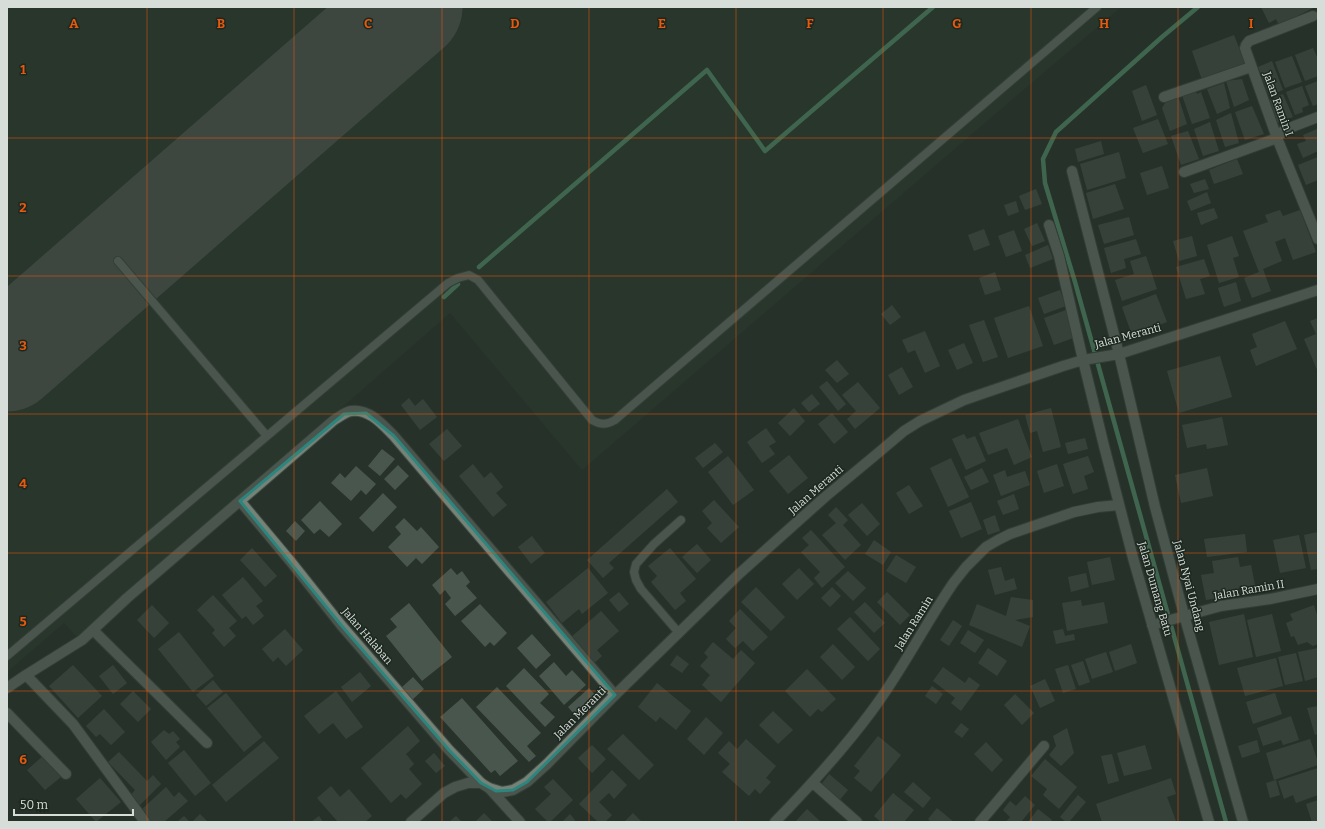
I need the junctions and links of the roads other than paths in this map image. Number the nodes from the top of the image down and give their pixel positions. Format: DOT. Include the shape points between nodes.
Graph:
graph roads {
  1 [pos="1098,7"];
  2 [pos="1313,16"];
  3 [pos="1251,67"];
  4 [pos="1164,97"];
  5 [pos="1318,117"];
  6 [pos="1277,138"];
  7 [pos="1072,171"];
  8 [pos="1184,172"];
  9 [pos="1049,225"];
  10 [pos="1318,239"];
  11 [pos="118,261"];
  12 [pos="1318,290"];
  13 [pos="1114,355"];
  14 [pos="1088,359"];
  15 [pos="267,436"];
  16 [pos="240,501"];
  17 [pos="1119,505"];
  18 [pos="681,520"];
  19 [pos="1318,590"];
  20 [pos="1180,616"];
  21 [pos="1156,624"];
  22 [pos="93,630"];
  23 [pos="679,633"];
  24 [pos="7,656"];
  25 [pos="26,675"];
  26 [pos="7,688"];
  27 [pos="615,696"];
  28 [pos="7,713"];
  29 [pos="207,743"];
  30 [pos="1044,746"];
  31 [pos="66,774"];
  32 [pos="813,783"];
  33 [pos="485,786"];
  34 [pos="145,822"];
  35 [pos="411,822"];
  36 [pos="520,822"];
  37 [pos="775,822"];
  38 [pos="857,822"];
  39 [pos="980,822"];
  40 [pos="1210,822"];
  41 [pos="1243,822"];
  1 -- 15 [label="lane" via="608,424 592,420 478,280 469,275 448,283"];
  2 -- 3 [label="street, Jalan Ramin I" via="1249,41 1246,51"];
  3 -- 4 [label="street"];
  3 -- 6 [label="street, Jalan Ramin I"];
  5 -- 6 [label="street" via="1284,130"];
  6 -- 8 [label="street"];
  6 -- 10 [label="street, Jalan Ramin I"];
  7 -- 13 [label="street, Jalan Nyai Undang"];
  9 -- 14 [label="street, Jalan Dumang Batu"];
  11 -- 15 [label="lane"];
  12 -- 13 [label="street, Jalan Meranti"];
  13 -- 14 [label="street, Jalan Meranti"];
  13 -- 20 [label="street, Jalan Nyai Undang" via="1155,507"];
  14 -- 17 [label="street, Jalan Dumang Batu" via="1104,446"];
  14 -- 23 [label="street, Jalan Meranti" via="964,400 904,431 740,573"];
  15 -- 24 [label="lane"];
  16 -- 22 [label="street"];
  16 -- 27 [label="street" via="334,420 352,411 366,413 379,421 394,436"];
  16 -- 33 [label="street, Jalan Halaban" via="341,625 449,750"];
  17 -- 21 [label="street, Jalan Dumang Batu" via="1133,558"];
  17 -- 32 [label="street, Jalan Ramin" via="1074,512 1010,534 986,547 954,582 871,712"];
  18 -- 23 [label="lane" via="654,544 636,564 634,572 642,589"];
  19 -- 20 [label="street, Jalan Ramin II" via="1221,606"];
  20 -- 21 [label="street, Jalan Ramin II"];
  20 -- 41 [label="street, Jalan Nyai Undang"];
  21 -- 40 [label="street, Jalan Dumang Batu"];
  22 -- 25 [label="street" via="82,640"];
  22 -- 29 [label="street"];
  23 -- 27 [label="street, Jalan Meranti"];
  25 -- 26 [label="street"];
  25 -- 34 [label="street" via="73,724"];
  27 -- 33 [label="street, Jalan Meranti" via="527,782 513,790 502,792"];
  28 -- 31 [label="street"];
  30 -- 39 [label="street"];
  32 -- 37 [label="street, Jalan Ramin"];
  32 -- 38 [label="street"];
  33 -- 35 [label="street, Jalan Meranti" via="468,782 455,787 444,793"];
  33 -- 36 [label="street, Jalan Halaban"];
}
